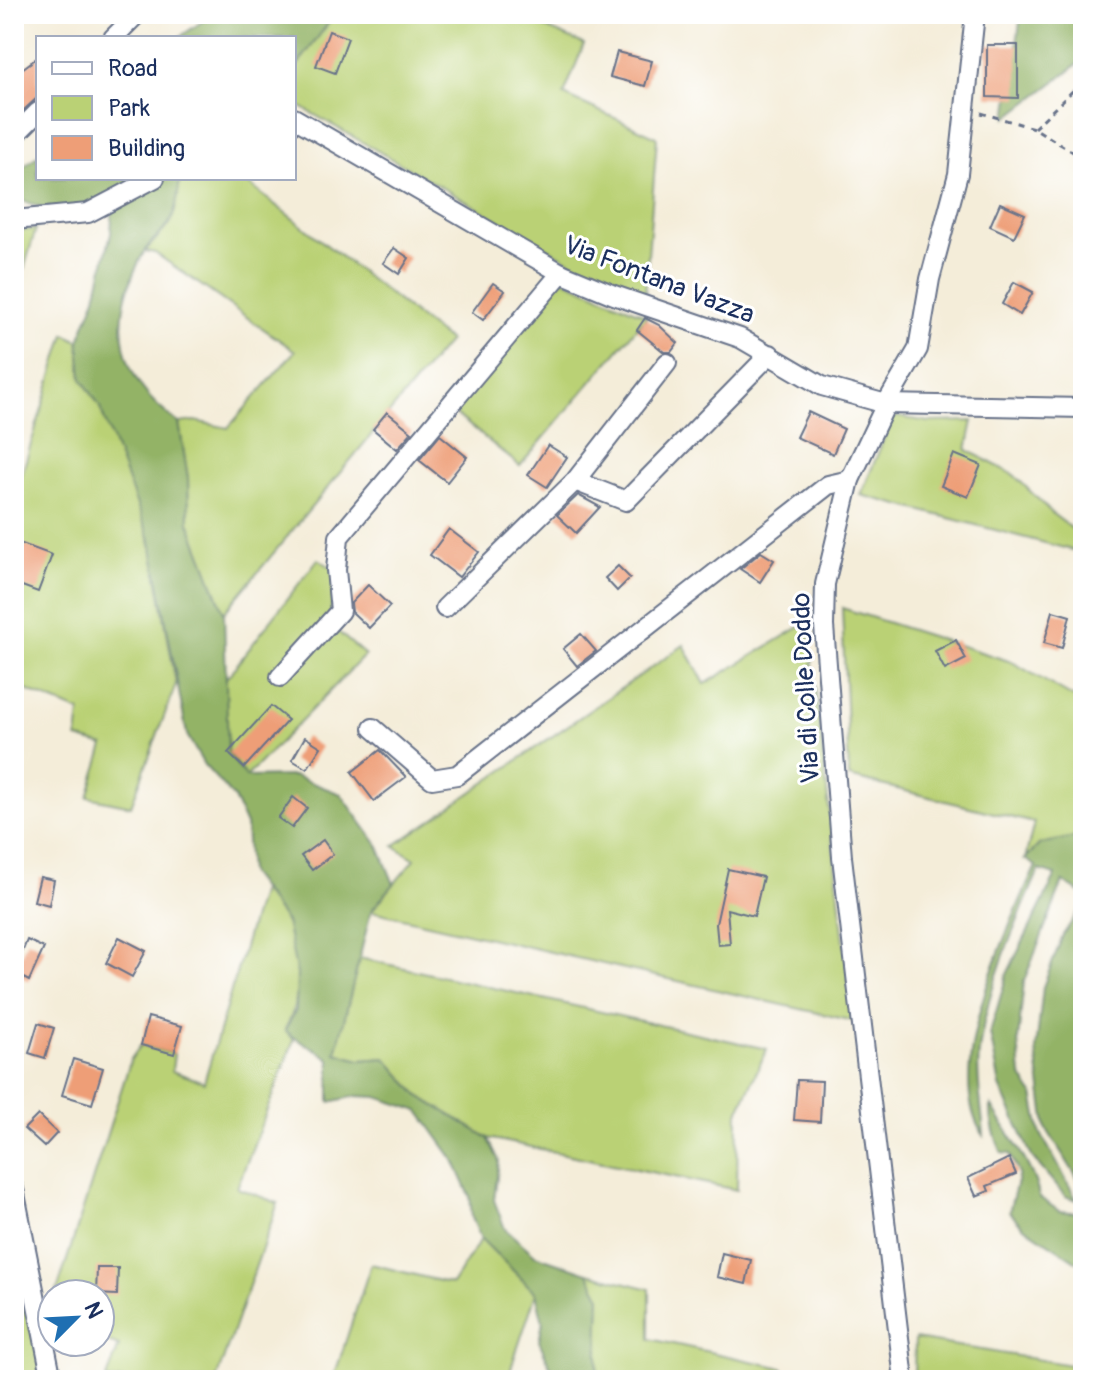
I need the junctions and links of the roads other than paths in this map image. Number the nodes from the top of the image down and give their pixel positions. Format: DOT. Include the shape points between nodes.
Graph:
graph roads {
  1 [pos="137,14"];
  2 [pos="975,14"];
  3 [pos="115,36"];
  4 [pos="36,114"];
  5 [pos="296,119"];
  6 [pos="14,136"];
  7 [pos="151,180"];
  8 [pos="14,220"];
  9 [pos="561,273"];
  10 [pos="770,354"];
  11 [pos="667,363"];
  12 [pos="886,404"];
  13 [pos="1083,408"];
  14 [pos="850,480"];
  15 [pos="575,481"];
  16 [pos="445,608"];
  17 [pos="280,677"];
  18 [pos="373,728"];
  19 [pos="14,1189"];
  20 [pos="52,1380"];
  21 [pos="904,1380"];
  1 -- 3 [label="street"];
  2 -- 12 [label="street, Via di Colle Doddo" via="958,174 918,349"];
  4 -- 6 [label="street"];
  5 -- 9 [label="street, Via Fontana Vazza"];
  7 -- 8 [label="street" via="88,213"];
  9 -- 10 [label="street, Via Fontana Vazza" via="740,338"];
  9 -- 17 [label="street" via="339,537 340,611"];
  10 -- 12 [label="street, Via Fontana Vazza" via="822,386"];
  10 -- 15 [label="street" via="626,501"];
  11 -- 15 [label="street"];
  12 -- 13 [label="street, Via Fontana Vazza"];
  12 -- 14 [label="street, Via di Colle Doddo"];
  14 -- 18 [label="street" via="828,485 457,775 432,779"];
  14 -- 21 [label="street, Via di Colle Doddo" via="825,584 824,626 842,857"];
  15 -- 16 [label="street"];
  19 -- 20 [label="street"];
}
